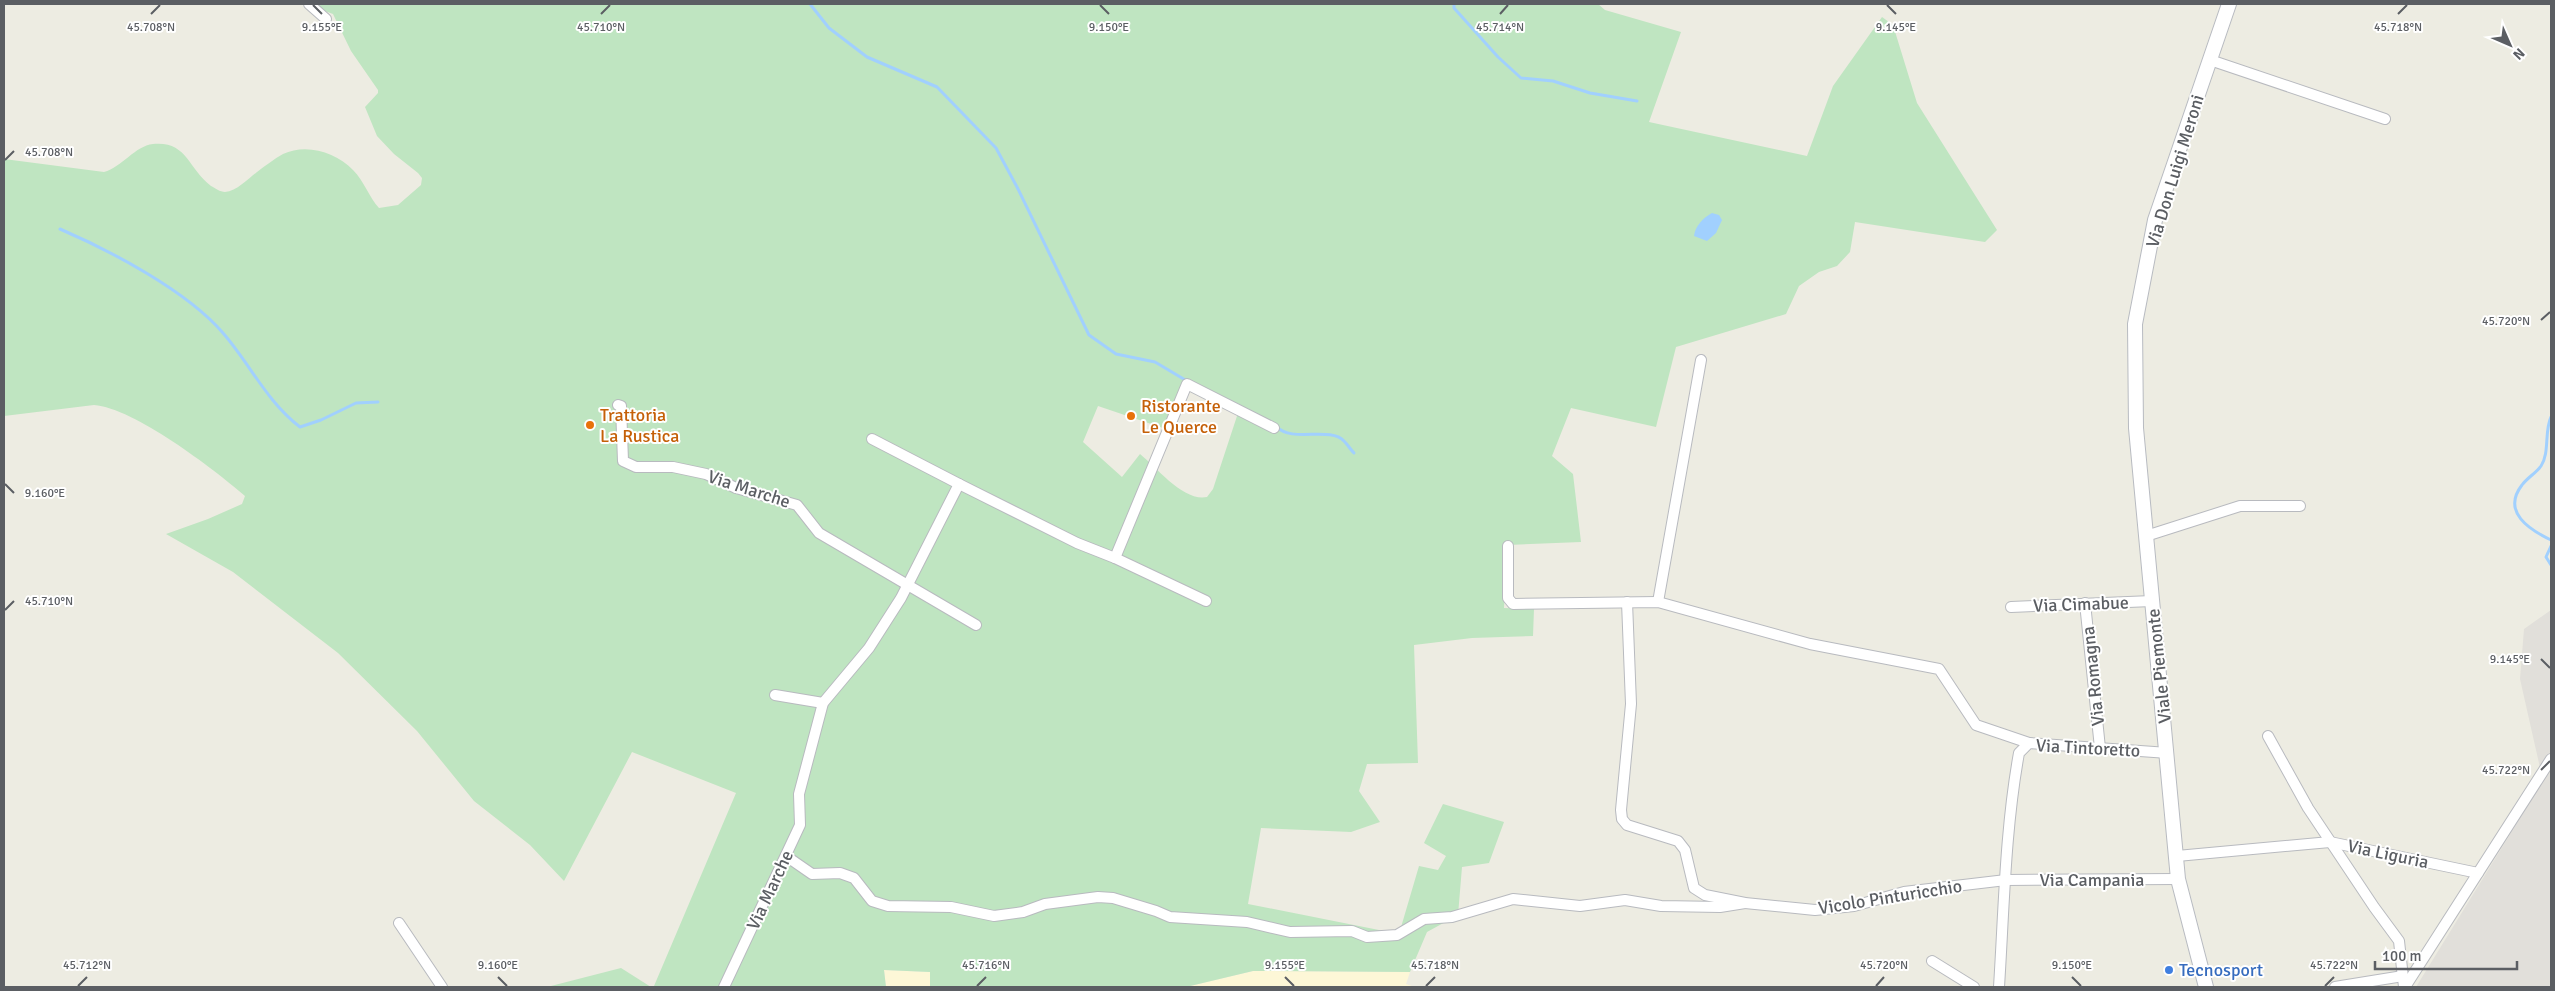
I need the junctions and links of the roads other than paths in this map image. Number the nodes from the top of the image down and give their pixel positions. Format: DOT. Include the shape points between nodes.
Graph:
graph roads {
  1 [pos="309,4"];
  2 [pos="2229,4"];
  3 [pos="326,19"];
  4 [pos="2210,60"];
  5 [pos="2385,119"];
  6 [pos="2135,341"];
  7 [pos="1701,360"];
  8 [pos="618,405"];
  9 [pos="1274,428"];
  10 [pos="872,439"];
  11 [pos="959,484"];
  12 [pos="2300,506"];
  13 [pos="2146,536"];
  14 [pos="1508,546"];
  15 [pos="1115,558"];
  16 [pos="907,586"];
  17 [pos="1206,601"];
  18 [pos="2152,601"];
  19 [pos="1627,602"];
  20 [pos="1658,602"];
  21 [pos="2085,604"];
  22 [pos="2011,606"];
  23 [pos="976,626"];
  24 [pos="775,695"];
  25 [pos="823,703"];
  26 [pos="2268,736"];
  27 [pos="2029,743"];
  28 [pos="2100,748"];
  29 [pos="2168,753"];
  30 [pos="2551,759"];
  31 [pos="2330,842"];
  32 [pos="786,856"];
  33 [pos="2177,856"];
  34 [pos="2478,873"];
  35 [pos="2178,879"];
  36 [pos="2006,880"];
  37 [pos="1745,903"];
  38 [pos="399,923"];
  39 [pos="1932,961"];
  40 [pos="2403,976"];
  41 [pos="442,987"];
  42 [pos="724,987"];
  43 [pos="1974,987"];
  44 [pos="1999,987"];
  45 [pos="2206,987"];
  46 [pos="2335,987"];
  47 [pos="2404,987"];
  1 -- 3 [label="street"];
  2 -- 4 [label="street, Via Don Luigi Meroni"];
  4 -- 5 [label="street"];
  4 -- 6 [label="street, Via Don Luigi Meroni" via="2156,220 2135,324"];
  6 -- 13 [label="street, Viale Piemonte" via="2136,428"];
  7 -- 20 [label="street"];
  8 -- 16 [label="street, Via Marche" via="621,406 624,460 636,467 673,467 706,474 736,488 797,505 819,533"];
  9 -- 15 [label="street" via="1188,384"];
  10 -- 11 [label="street"];
  11 -- 15 [label="street" via="1077,543"];
  11 -- 16 [label="street, Via Marche"];
  12 -- 13 [label="street" via="2240,506"];
  13 -- 18 [label="street, Viale Piemonte"];
  14 -- 19 [label="street" via="1508,598 1513,604"];
  15 -- 17 [label="street"];
  16 -- 23 [label="street, Via Marche"];
  16 -- 25 [label="street, Via Marche" via="869,648"];
  18 -- 21 [label="street, Via Cimabue"];
  18 -- 29 [label="street, Viale Piemonte"];
  19 -- 20 [label="street"];
  19 -- 37 [label="street" via="1631,704 1622,819 1627,825 1678,841 1686,850 1694,888 1705,895"];
  20 -- 27 [label="street" via="1810,644 1939,669 1976,725"];
  21 -- 22 [label="street, Via Cimabue"];
  21 -- 28 [label="street, Via Romagna"];
  24 -- 25 [label="street"];
  25 -- 32 [label="street, Via Marche" via="799,794 800,825"];
  26 -- 31 [label="street, Via Liguria"];
  27 -- 28 [label="street, Via Tintoretto"];
  27 -- 36 [label="street, Via Tintoretto" via="2019,753 2013,784 2006,841"];
  28 -- 29 [label="street, Via Tintoretto"];
  29 -- 33 [label="street, Viale Piemonte"];
  30 -- 34 [label="street"];
  31 -- 33 [label="street"];
  31 -- 34 [label="street, Via Liguria"];
  31 -- 40 [label="street" via="2399,941"];
  32 -- 37 [label="street" via="812,874 840,873 854,878 872,902 888,906 951,907 994,916 1023,912 1045,904 1098,897 1113,898 1170,917 1247,922 1290,932 1352,931 1367,937 1397,935 1424,919 1452,917 1513,899 1580,906 1625,900 1661,906 1720,907"];
  32 -- 42 [label="street, Via Marche"];
  33 -- 35 [label="street, Viale Piemonte"];
  34 -- 47 [label="street"];
  35 -- 36 [label="street, Via Campania"];
  35 -- 45 [label="street, Viale Piemonte"];
  36 -- 37 [label="street, Vicolo Pinturicchio" via="1904,892 1854,906 1815,910"];
  36 -- 44 [label="street, Via Tintoretto"];
  38 -- 41 [label="street"];
  39 -- 43 [label="street"];
  40 -- 46 [label="street"];
  40 -- 47 [label="street"];
}
